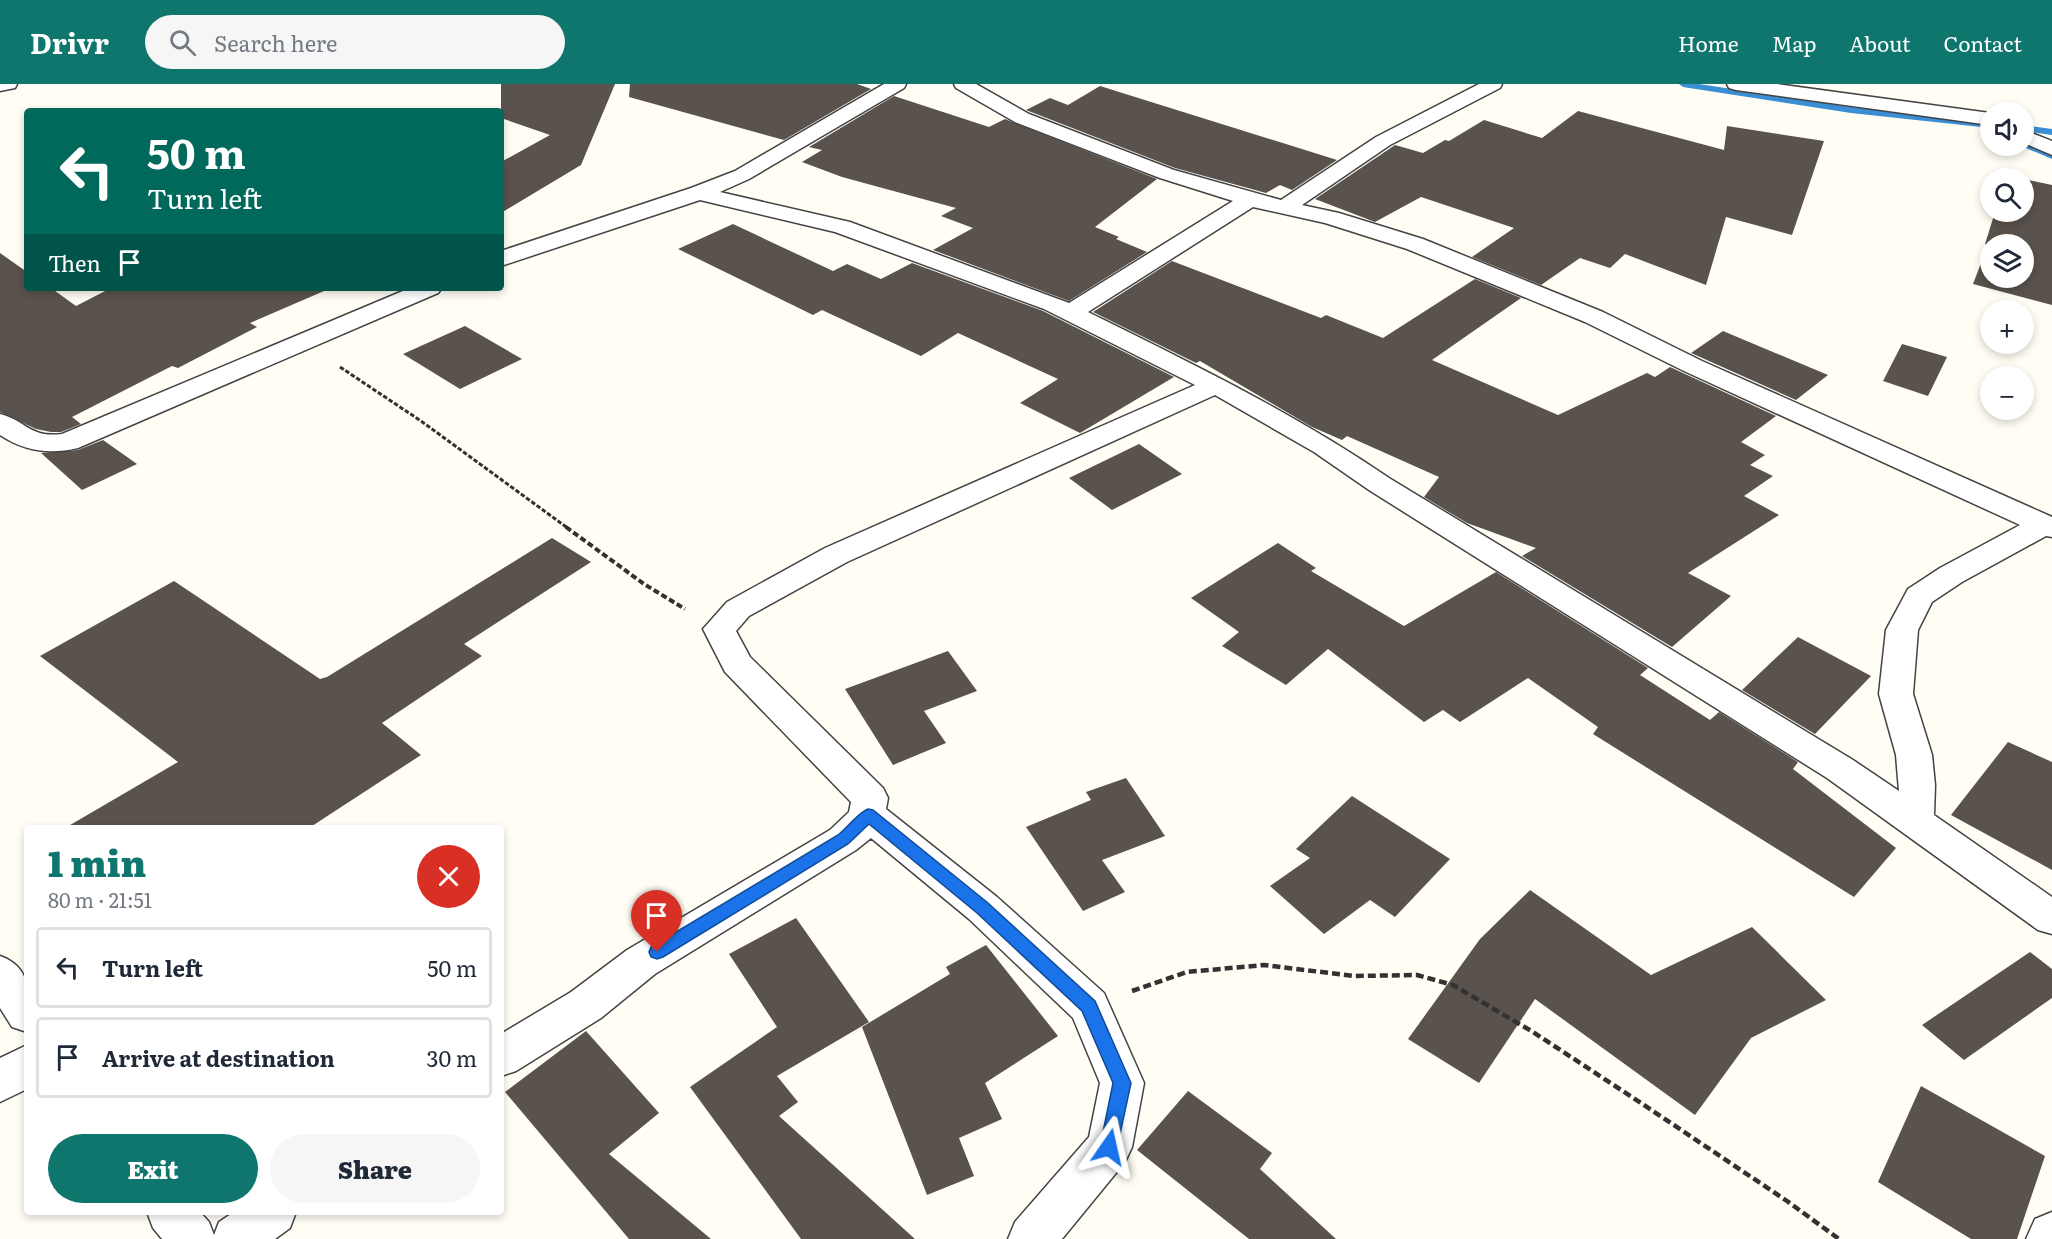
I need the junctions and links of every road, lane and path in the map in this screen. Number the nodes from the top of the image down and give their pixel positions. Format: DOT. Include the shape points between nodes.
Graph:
graph roads {
  1 [pos="8,84"];
  2 [pos="897,84"];
  3 [pos="963,84"];
  4 [pos="1493,84"];
  5 [pos="1736,84"];
  6 [pos="0,85"];
  7 [pos="1980,119"];
  8 [pos="2034,125"];
  9 [pos="2052,128"];
  10 [pos="2034,141"];
  11 [pos="2052,149"];
  12 [pos="699,193"];
  13 [pos="1250,200"];
  14 [pos="1285,207"];
  15 [pos="504,258"];
  16 [pos="423,291"];
  17 [pos="1070,313"];
  18 [pos="297,343"];
  19 [pos="1216,385"];
  20 [pos="0,422"];
  21 [pos="2048,526"];
  22 [pos="719,629"];
  23 [pos="868,815"];
  24 [pos="1915,821"];
  25 [pos="2052,918"];
  26 [pos="0,974"];
  27 [pos="1089,1006"];
  28 [pos="24,1010"];
  29 [pos="504,1054"];
  30 [pos="24,1067"];
  31 [pos="0,1082"];
  32 [pos="172,1215"];
  33 [pos="269,1215"];
  34 [pos="192,1239"];
  35 [pos="236,1239"];
  36 [pos="1032,1239"];
  37 [pos="1839,1239"];
  1 -- 6 [label="street"];
  2 -- 12 [label="street" via="742,175"];
  3 -- 13 [label="street" via="1031,122 1167,174"];
  4 -- 14 [label="street" via="1383,141"];
  5 -- 7 [label="street"];
  8 -- 9 [label="street"];
  10 -- 11 [label="street"];
  12 -- 15 [label="street"];
  12 -- 17 [label="street" via="842,227"];
  13 -- 14 [label="street"];
  13 -- 17 [label="street"];
  14 -- 21 [label="street" via="1415,244 1594,317"];
  16 -- 18 [label="street"];
  17 -- 19 [label="street"];
  18 -- 20 [label="street" via="68,442 47,445 27,441"];
  18 -- 22 [label="path" via="422,421 644,584"];
  19 -- 22 [label="street" via="836,555 738,609"];
  19 -- 24 [label="street" via="1324,446 1840,769"];
  21 -- 24 [label="street" via="1951,574 1919,596 1902,630 1896,694 1914,755"];
  22 -- 23 [label="street" via="737,664 870,798"];
  23 -- 27 [label="street" via="982,908"];
  23 -- 29 [label="street" via="843,840 641,962 586,1005"];
  24 -- 25 [label="street"];
  26 -- 28 [label="street"];
  27 -- 36 [label="street" via="1122,1083 1109,1147"];
  27 -- 37 [label="path" via="1187,972 1264,965 1354,976 1417,975 1453,985 1631,1096"];
  30 -- 31 [label="street"];
  32 -- 34 [label="street"];
  33 -- 35 [label="street"];
}
